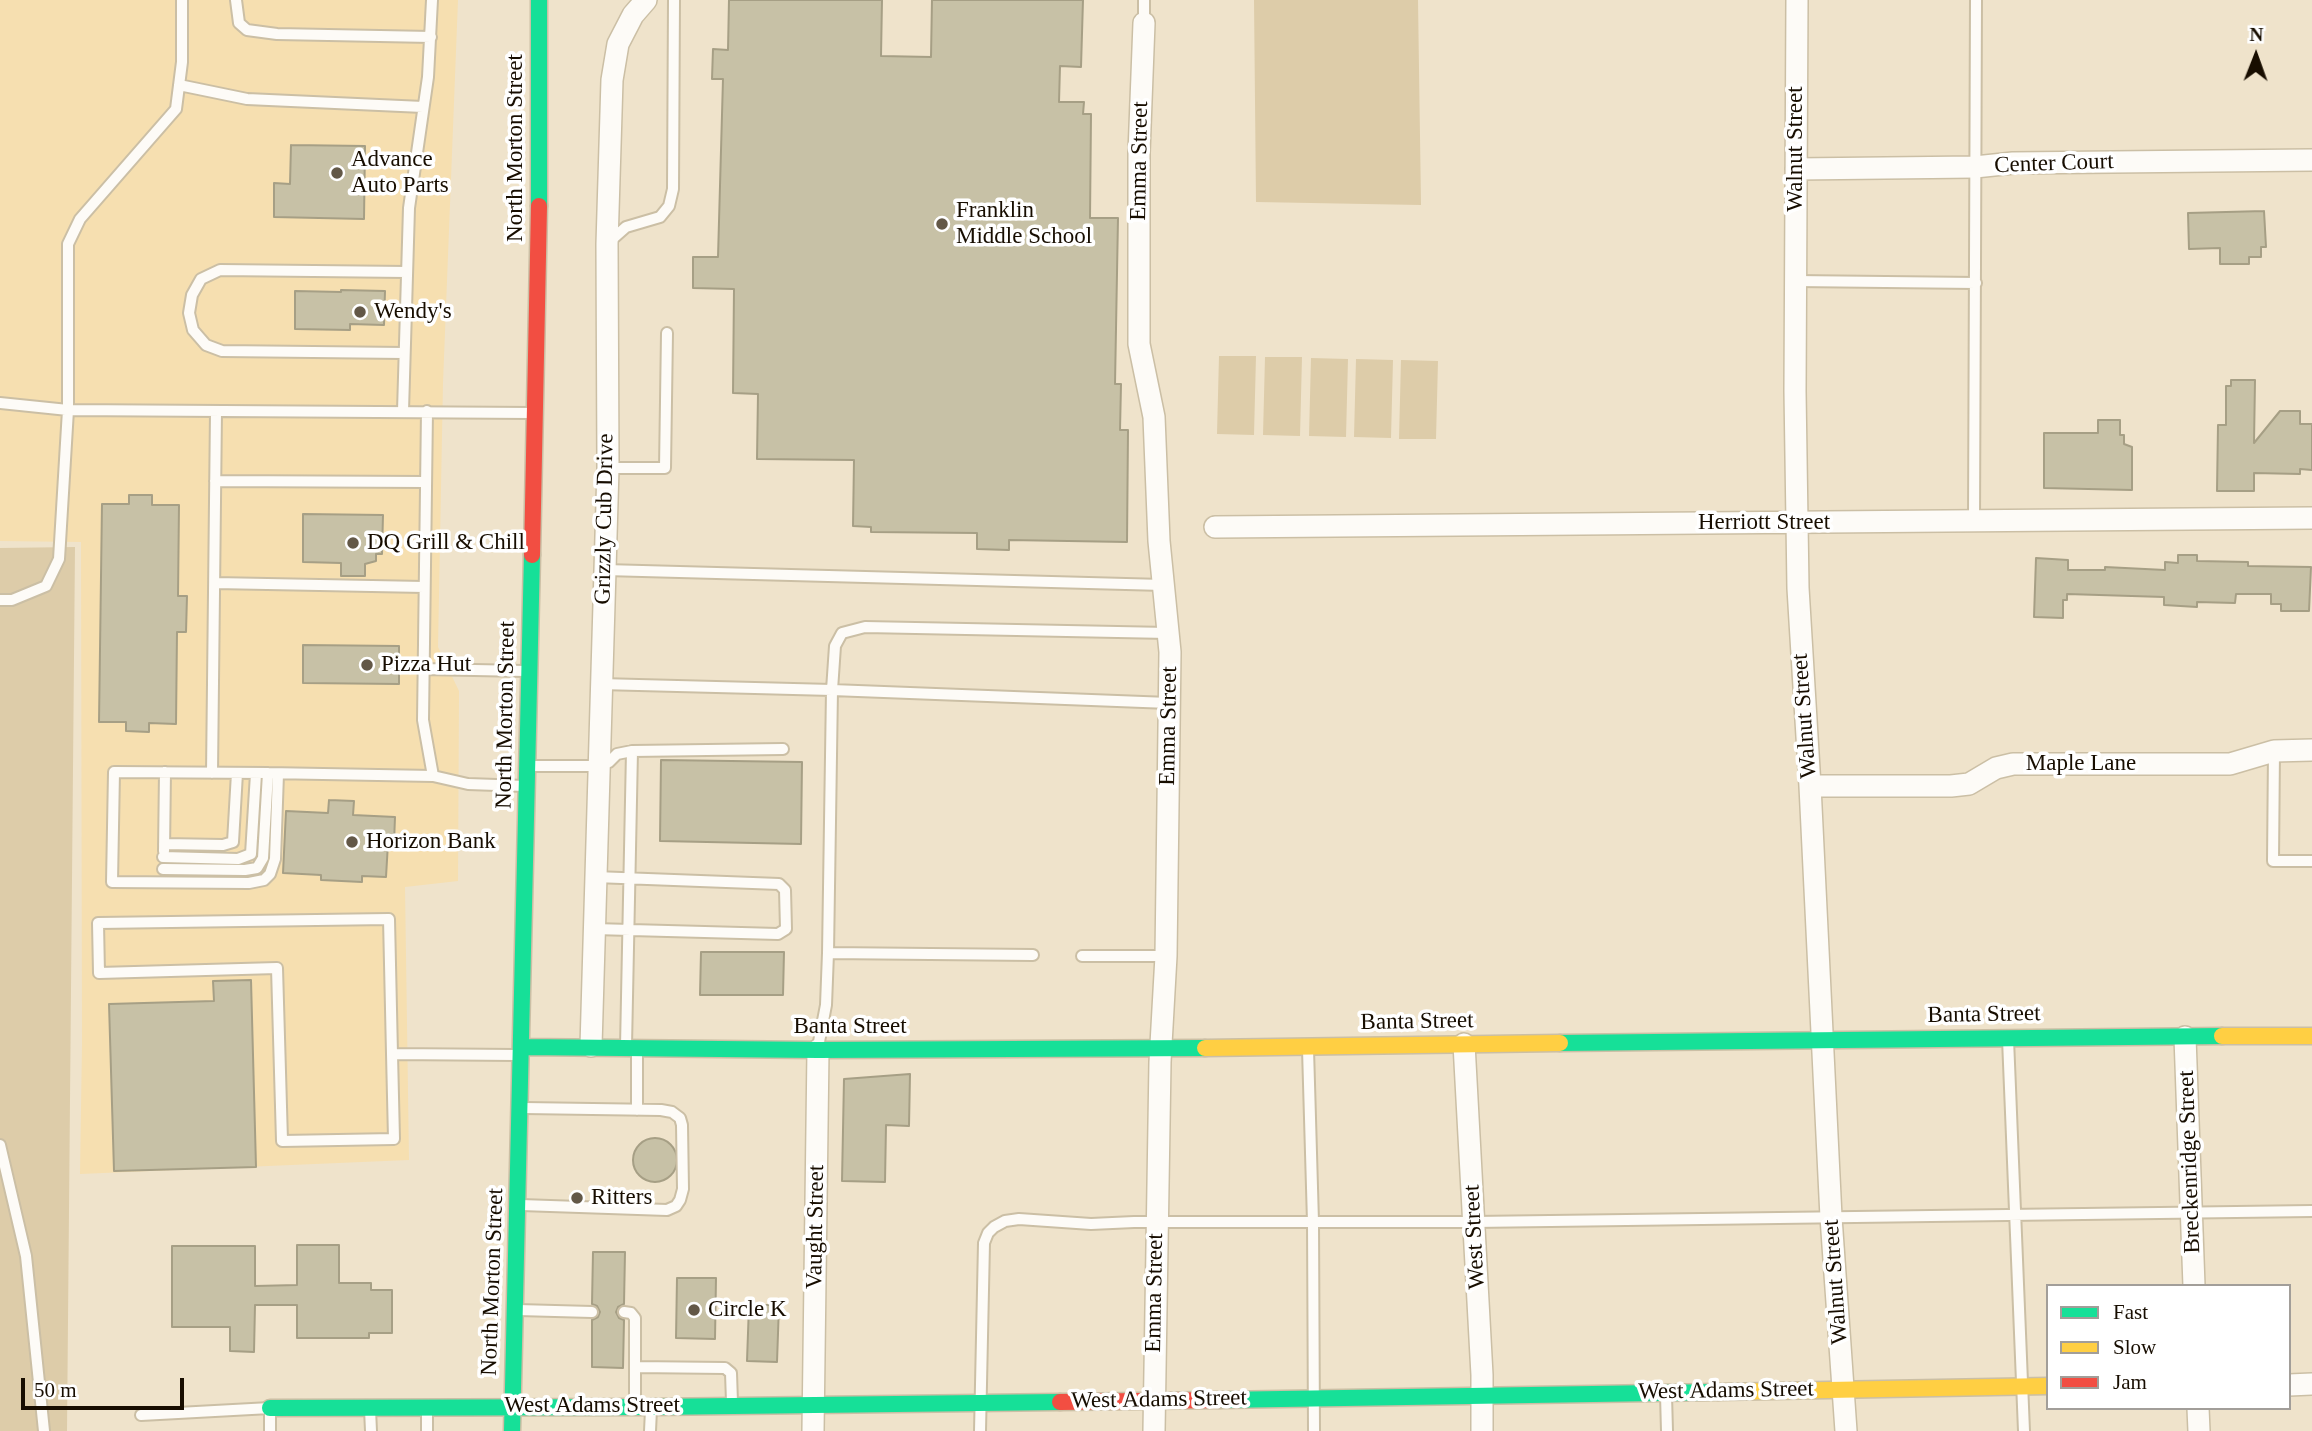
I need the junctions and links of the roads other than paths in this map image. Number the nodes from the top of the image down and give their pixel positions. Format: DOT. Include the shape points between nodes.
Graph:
graph roads {
  1 [pos="182,0"];
  2 [pos="236,0"];
  3 [pos="432,0"];
  4 [pos="539,0"];
  5 [pos="646,0"];
  6 [pos="674,0"];
  7 [pos="1144,0"];
  8 [pos="1797,0"];
  9 [pos="1976,0"];
  10 [pos="1144,23"];
  11 [pos="431,37"];
  12 [pos="179,85"];
  13 [pos="423,107"];
  14 [pos="2312,160"];
  15 [pos="1975,167"];
  16 [pos="1796,169"];
  17 [pos="607,244"];
  18 [pos="407,272"];
  19 [pos="1795,281"];
  20 [pos="1976,284"];
  21 [pos="667,333"];
  22 [pos="404,353"];
  23 [pos="0,403"];
  24 [pos="68,410"];
  25 [pos="216,411"];
  26 [pos="403,411"];
  27 [pos="427,411"];
  28 [pos="535,413"];
  29 [pos="608,468"];
  30 [pos="215,481"];
  31 [pos="426,482"];
  32 [pos="2312,518"];
  33 [pos="1974,522"];
  34 [pos="1796,523"];
  35 [pos="1215,527"];
  36 [pos="605,570"];
  37 [pos="215,583"];
  38 [pos="1163,585"];
  39 [pos="424,587"];
  40 [pos="0,600"];
  41 [pos="1168,633"];
  42 [pos="423,669"];
  43 [pos="530,671"];
  44 [pos="600,684"];
  45 [pos="832,690"];
  46 [pos="1169,703"];
  47 [pos="783,750"];
  48 [pos="2312,750"];
  49 [pos="632,751"];
  50 [pos="2274,751"];
  51 [pos="528,766"];
  52 [pos="598,766"];
  53 [pos="166,772"];
  54 [pos="212,773"];
  55 [pos="237,773"];
  56 [pos="256,774"];
  57 [pos="273,774"];
  58 [pos="433,776"];
  59 [pos="528,786"];
  60 [pos="1810,786"];
  61 [pos="164,844"];
  62 [pos="2312,861"];
  63 [pos="163,863"];
  64 [pos="595,877"];
  65 [pos="630,879"];
  66 [pos="163,882"];
  67 [pos="594,929"];
  68 [pos="628,930"];
  69 [pos="828,953"];
  70 [pos="1033,955"];
  71 [pos="1082,956"];
  72 [pos="1166,956"];
  73 [pos="2312,1036"];
  74 [pos="2008,1037"];
  75 [pos="2186,1037"];
  76 [pos="1822,1041"];
  77 [pos="1464,1044"];
  78 [pos="591,1046"];
  79 [pos="631,1047"];
  80 [pos="1308,1047"];
  81 [pos="1161,1048"];
  82 [pos="818,1050"];
  83 [pos="523,1051"];
  84 [pos="392,1054"];
  85 [pos="521,1108"];
  86 [pos="637,1110"];
  87 [pos="0,1145"];
  88 [pos="518,1205"];
  89 [pos="2312,1211"];
  90 [pos="2192,1213"];
  91 [pos="2015,1215"];
  92 [pos="1831,1217"];
  93 [pos="1313,1222"];
  94 [pos="1474,1222"];
  95 [pos="1156,1223"];
  96 [pos="2194,1284"];
  97 [pos="515,1310"];
  98 [pos="592,1312"];
  99 [pos="624,1312"];
  100 [pos="635,1367"];
  101 [pos="2291,1384"];
  102 [pos="2312,1384"];
  103 [pos="2022,1385"];
  104 [pos="2046,1385"];
  105 [pos="1844,1389"];
  106 [pos="1666,1392"];
  107 [pos="1481,1396"];
  108 [pos="1313,1399"];
  109 [pos="1154,1400"];
  110 [pos="980,1402"];
  111 [pos="814,1404"];
  112 [pos="732,1405"];
  113 [pos="427,1406"];
  114 [pos="512,1406"];
  115 [pos="370,1407"];
  116 [pos="643,1407"];
  117 [pos="270,1408"];
  118 [pos="2198,1410"];
  119 [pos="141,1415"];
  120 [pos="44,1431"];
  121 [pos="270,1431"];
  122 [pos="371,1431"];
  123 [pos="427,1431"];
  124 [pos="512,1431"];
  125 [pos="650,1431"];
  126 [pos="813,1431"];
  127 [pos="980,1431"];
  128 [pos="1154,1431"];
  129 [pos="1314,1431"];
  130 [pos="1482,1431"];
  131 [pos="1667,1431"];
  132 [pos="1846,1431"];
  133 [pos="2024,1431"];
  134 [pos="2199,1431"];
  1 -- 12 [label="lane"];
  2 -- 11 [label="lane" via="239,23 247,30"];
  3 -- 11 [label="lane"];
  4 -- 28 [label="street, North Morton Street"];
  5 -- 17 [label="street, Grizzly Cub Drive" via="618,44 612,80"];
  6 -- 17 [label="lane" via="673,189 669,206 660,217 626,227"];
  7 -- 10 [label="lane"];
  8 -- 16 [label="street, Walnut Street"];
  9 -- 15 [label="lane"];
  10 -- 38 [label="street, Emma Street" via="1139,344 1154,416"];
  11 -- 13 [label="lane"];
  12 -- 13 [label="lane" via="247,99"];
  12 -- 24 [label="lane" via="176,109 80,219 68,244"];
  13 -- 18 [label="lane" via="409,208"];
  14 -- 15 [label="street, Center Court"];
  15 -- 16 [label="street, Center Court"];
  15 -- 20 [label="lane"];
  16 -- 19 [label="street, Walnut Street"];
  17 -- 29 [label="street, Grizzly Cub Drive"];
  18 -- 22 [label="lane"];
  18 -- 22 [label="lane" via="220,270 201,279 191,295 190,313 193,330 206,345 222,351"];
  19 -- 20 [label="lane"];
  19 -- 34 [label="street, Walnut Street"];
  20 -- 33 [label="lane"];
  21 -- 29 [label="lane" via="665,468"];
  22 -- 26 [label="lane"];
  23 -- 24 [label="lane"];
  24 -- 25 [label="lane"];
  24 -- 40 [label="lane" via="59,559 46,586"];
  25 -- 26 [label="lane"];
  25 -- 30 [label="lane"];
  26 -- 27 [label="lane"];
  27 -- 28 [label="lane"];
  27 -- 31 [label="lane"];
  28 -- 43 [label="street, North Morton Street"];
  29 -- 36 [label="street, Grizzly Cub Drive"];
  30 -- 31 [label="lane"];
  30 -- 37 [label="lane"];
  31 -- 39 [label="lane"];
  32 -- 33 [label="street, Herriott Street"];
  33 -- 34 [label="street, Herriott Street"];
  34 -- 35 [label="street, Herriott Street"];
  34 -- 60 [label="street, Walnut Street"];
  36 -- 38 [label="lane"];
  36 -- 44 [label="street, Grizzly Cub Drive"];
  37 -- 39 [label="lane"];
  37 -- 54 [label="lane"];
  38 -- 41 [label="street, Emma Street"];
  39 -- 42 [label="lane"];
  41 -- 45 [label="lane" via="865,627 842,634 835,646"];
  41 -- 46 [label="street, Emma Street"];
  42 -- 43 [label="lane"];
  42 -- 58 [label="lane" via="423,720"];
  43 -- 51 [label="street, North Morton Street"];
  44 -- 45 [label="lane"];
  44 -- 52 [label="street, Grizzly Cub Drive"];
  45 -- 46 [label="lane"];
  45 -- 69 [label="lane"];
  46 -- 72 [label="street, Emma Street"];
  47 -- 49 [label="lane"];
  48 -- 50 [label="street, Maple Lane"];
  49 -- 52 [label="lane"];
  49 -- 65 [label="lane"];
  50 -- 60 [label="street, Maple Lane" via="2230,764 2013,764 1951,786"];
  50 -- 62 [label="lane" via="2273,861"];
  51 -- 52 [label="lane"];
  51 -- 59 [label="street, North Morton Street"];
  52 -- 64 [label="street, Grizzly Cub Drive"];
  53 -- 54 [label="lane"];
  53 -- 61 [label="lane"];
  53 -- 66 [label="lane" via="114,772 113,882"];
  54 -- 55 [label="lane"];
  55 -- 56 [label="lane"];
  55 -- 61 [label="lane" via="233,842"];
  56 -- 57 [label="lane"];
  56 -- 63 [label="lane" via="250,854 238,859"];
  57 -- 58 [label="lane"];
  57 -- 63 [label="lane" via="263,858 257,868"];
  57 -- 66 [label="lane" via="275,859 264,880"];
  58 -- 59 [label="lane" via="468,784"];
  59 -- 83 [label="street, North Morton Street"];
  60 -- 76 [label="street, Walnut Street"];
  61 -- 63 [label="lane"];
  63 -- 66 [label="lane"];
  64 -- 65 [label="lane"];
  64 -- 67 [label="street, Grizzly Cub Drive"];
  65 -- 68 [label="lane"];
  65 -- 68 [label="lane" via="779,884 785,890 786,929 778,934"];
  67 -- 68 [label="lane"];
  67 -- 78 [label="street, Grizzly Cub Drive"];
  68 -- 79 [label="lane"];
  69 -- 70 [label="lane"];
  69 -- 82 [label="lane"];
  71 -- 72 [label="lane"];
  72 -- 81 [label="street, Emma Street"];
  73 -- 75 [label="street, Banta Street"];
  74 -- 75 [label="street, Banta Street"];
  74 -- 76 [label="street, Banta Street"];
  74 -- 91 [label="lane"];
  75 -- 90 [label="street, Breckenridge Street"];
  76 -- 77 [label="street, Banta Street"];
  76 -- 92 [label="street, Walnut Street"];
  77 -- 80 [label="street, Banta Street"];
  77 -- 94 [label="street, West Street"];
  78 -- 79 [label="street, Banta Street"];
  78 -- 83 [label="street, Banta Street"];
  79 -- 82 [label="street, Banta Street"];
  79 -- 86 [label="lane"];
  80 -- 81 [label="street, Banta Street"];
  80 -- 93 [label="lane"];
  81 -- 82 [label="street, Banta Street"];
  81 -- 95 [label="street, Emma Street"];
  82 -- 111 [label="street, Vaught Street"];
  83 -- 84 [label="lane"];
  83 -- 85 [label="street, North Morton Street"];
  84 -- 84 [label="lane" via="394,1139 282,1141 277,968 99,973 98,923 389,919"];
  85 -- 86 [label="lane"];
  85 -- 88 [label="street, North Morton Street"];
  86 -- 88 [label="lane" via="672,1112 680,1118 683,1189 676,1206 667,1210"];
  87 -- 120 [label="lane" via="26,1256"];
  88 -- 97 [label="street, North Morton Street"];
  89 -- 90 [label="lane"];
  90 -- 91 [label="lane"];
  90 -- 96 [label="street, Breckenridge Street"];
  91 -- 92 [label="lane"];
  91 -- 103 [label="lane"];
  92 -- 94 [label="lane"];
  92 -- 105 [label="street, Walnut Street"];
  93 -- 94 [label="lane"];
  93 -- 95 [label="lane"];
  93 -- 108 [label="lane"];
  94 -- 107 [label="street, West Street"];
  95 -- 109 [label="street, Emma Street"];
  95 -- 110 [label="lane" via="1018,1219 1005,1221 988,1233 984,1243"];
  97 -- 98 [label="lane"];
  97 -- 114 [label="street, North Morton Street"];
  99 -- 100 [label="lane" via="635,1318"];
  100 -- 112 [label="lane" via="725,1368 731,1373"];
  100 -- 116 [label="lane"];
  101 -- 102 [label="street"];
  103 -- 104 [label="street, West Adams Street"];
  103 -- 105 [label="street, West Adams Street"];
  103 -- 133 [label="lane"];
  105 -- 106 [label="street, West Adams Street"];
  105 -- 132 [label="street, Walnut Street"];
  106 -- 107 [label="street, West Adams Street"];
  106 -- 131 [label="lane"];
  107 -- 108 [label="street, West Adams Street"];
  107 -- 130 [label="street, West Street"];
  108 -- 109 [label="street, West Adams Street"];
  108 -- 129 [label="lane"];
  109 -- 110 [label="street, West Adams Street"];
  109 -- 128 [label="street, Emma Street"];
  110 -- 111 [label="street, West Adams Street"];
  110 -- 127 [label="lane"];
  111 -- 112 [label="street, West Adams Street"];
  111 -- 126 [label="street, Vaught Street"];
  112 -- 116 [label="street, West Adams Street"];
  113 -- 114 [label="street, West Adams Street"];
  113 -- 115 [label="street, West Adams Street"];
  113 -- 123 [label="lane"];
  114 -- 116 [label="street, West Adams Street"];
  114 -- 124 [label="street, North Morton Street"];
  115 -- 117 [label="street, West Adams Street"];
  115 -- 122 [label="lane"];
  116 -- 125 [label="lane"];
  117 -- 119 [label="lane"];
  117 -- 121 [label="lane"];
  118 -- 134 [label="street"];
}
